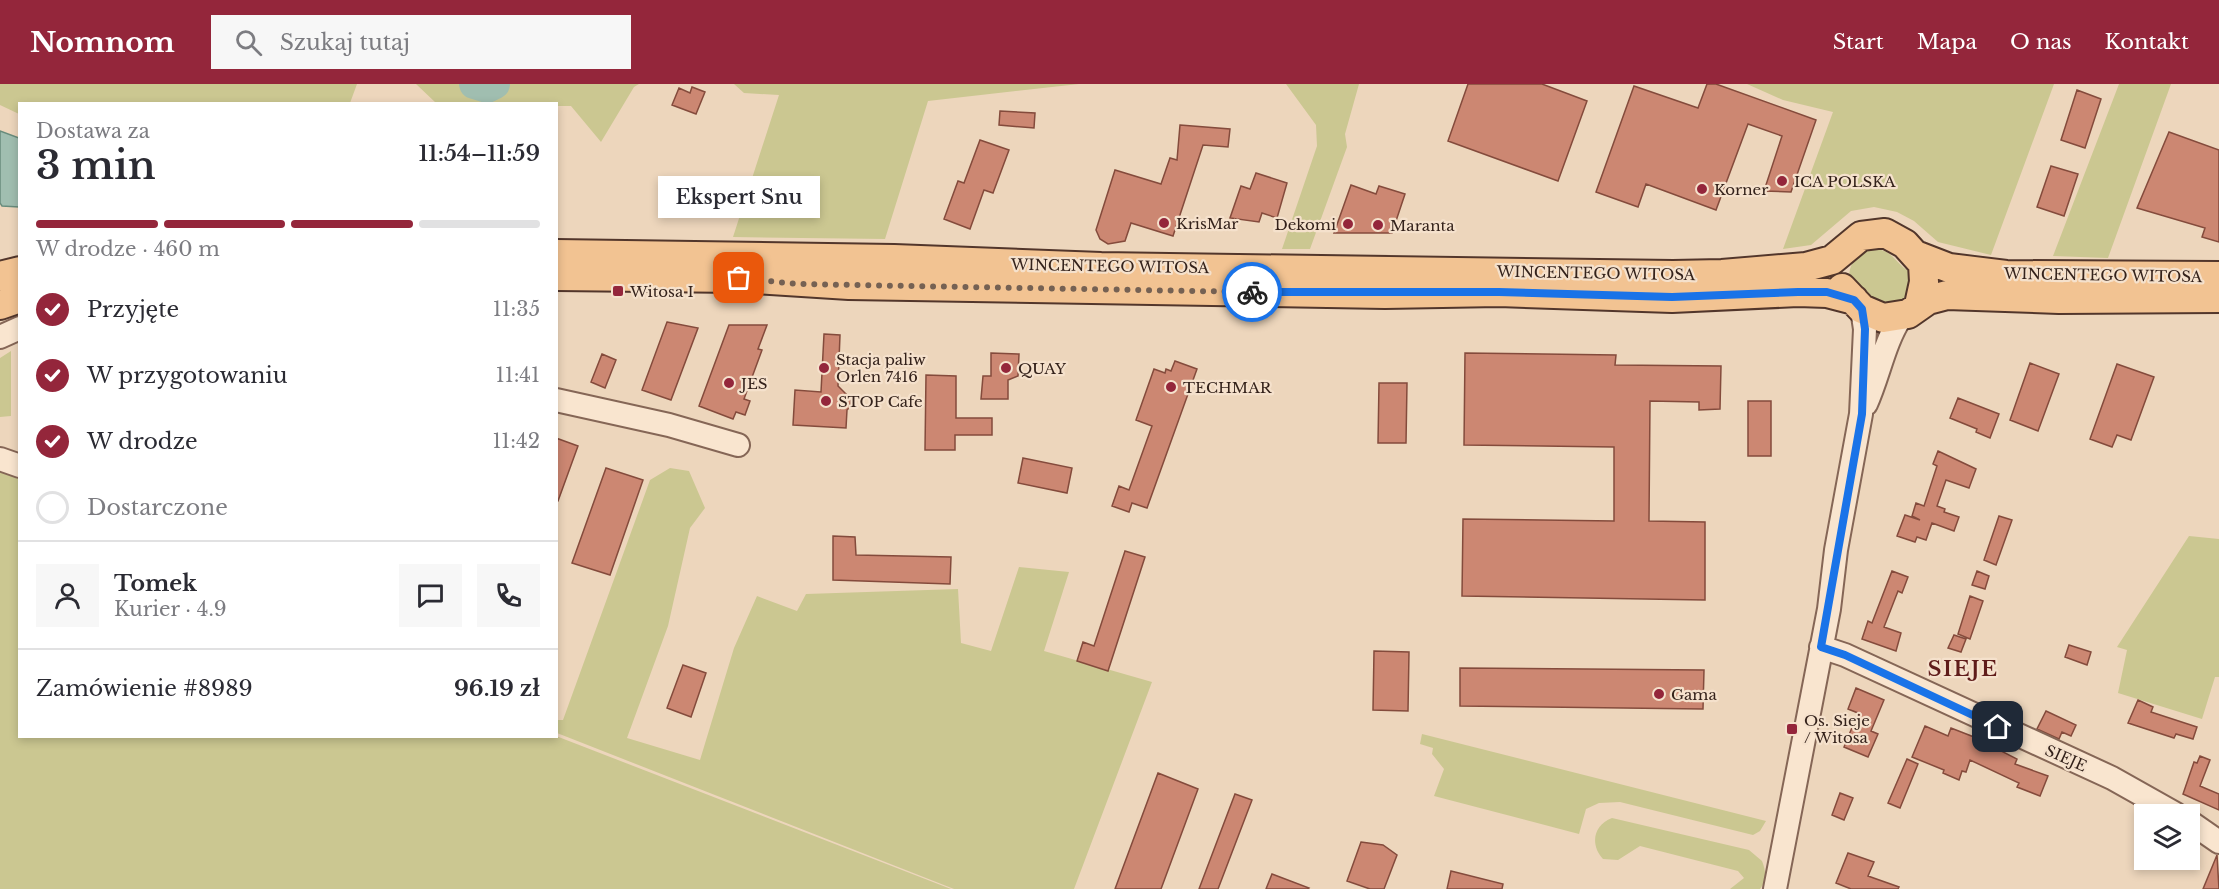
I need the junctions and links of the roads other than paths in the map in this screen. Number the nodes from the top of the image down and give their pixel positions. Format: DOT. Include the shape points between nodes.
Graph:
graph roads {
  1 [pos="1841,253"];
  2 [pos="558,254"];
  3 [pos="1918,256"];
  4 [pos="18,272"];
  5 [pos="0,276"];
  6 [pos="558,276"];
  7 [pos="2219,276"];
  8 [pos="2219,298"];
  9 [pos="18,299"];
  10 [pos="0,305"];
  11 [pos="1858,305"];
  12 [pos="1910,311"];
  13 [pos="18,329"];
  14 [pos="0,337"];
  15 [pos="558,400"];
  16 [pos="1862,414"];
  17 [pos="738,445"];
  18 [pos="0,459"];
  19 [pos="18,465"];
  20 [pos="1821,647"];
  21 [pos="2158,804"];
  22 [pos="2200,829"];
  23 [pos="2219,842"];
  24 [pos="1774,889"];
  1 -- 2 [label="main road, WINCENTEGO WITOSA" via="1832,260 1806,267 1673,275 1073,267 894,259"];
  1 -- 3 [label="main road" via="1862,236 1885,233 1896,237"];
  1 -- 11 [label="main road" via="1840,283"];
  3 -- 7 [label="main road, WINCENTEGO WITOSA" via="1949,267 2006,275"];
  3 -- 12 [label="main road" via="1924,272"];
  4 -- 5 [label="main road"];
  6 -- 11 [label="main road, WINCENTEGO WITOSA" via="1385,294 1499,292 1672,297 1827,292"];
  8 -- 12 [label="main road, WINCENTEGO WITOSA" via="1947,295"];
  9 -- 10 [label="main road"];
  11 -- 12 [label="main road" via="1883,318"];
  11 -- 16 [label="street" via="1865,329"];
  12 -- 16 [label="street" via="1891,332"];
  13 -- 14 [label="street"];
  15 -- 17 [label="street"];
  16 -- 20 [label="street"];
  18 -- 19 [label="street"];
  20 -- 21 [label="street, SIEJE" via="2112,778"];
  20 -- 24 [label="street"];
  22 -- 23 [label="street"];
}
